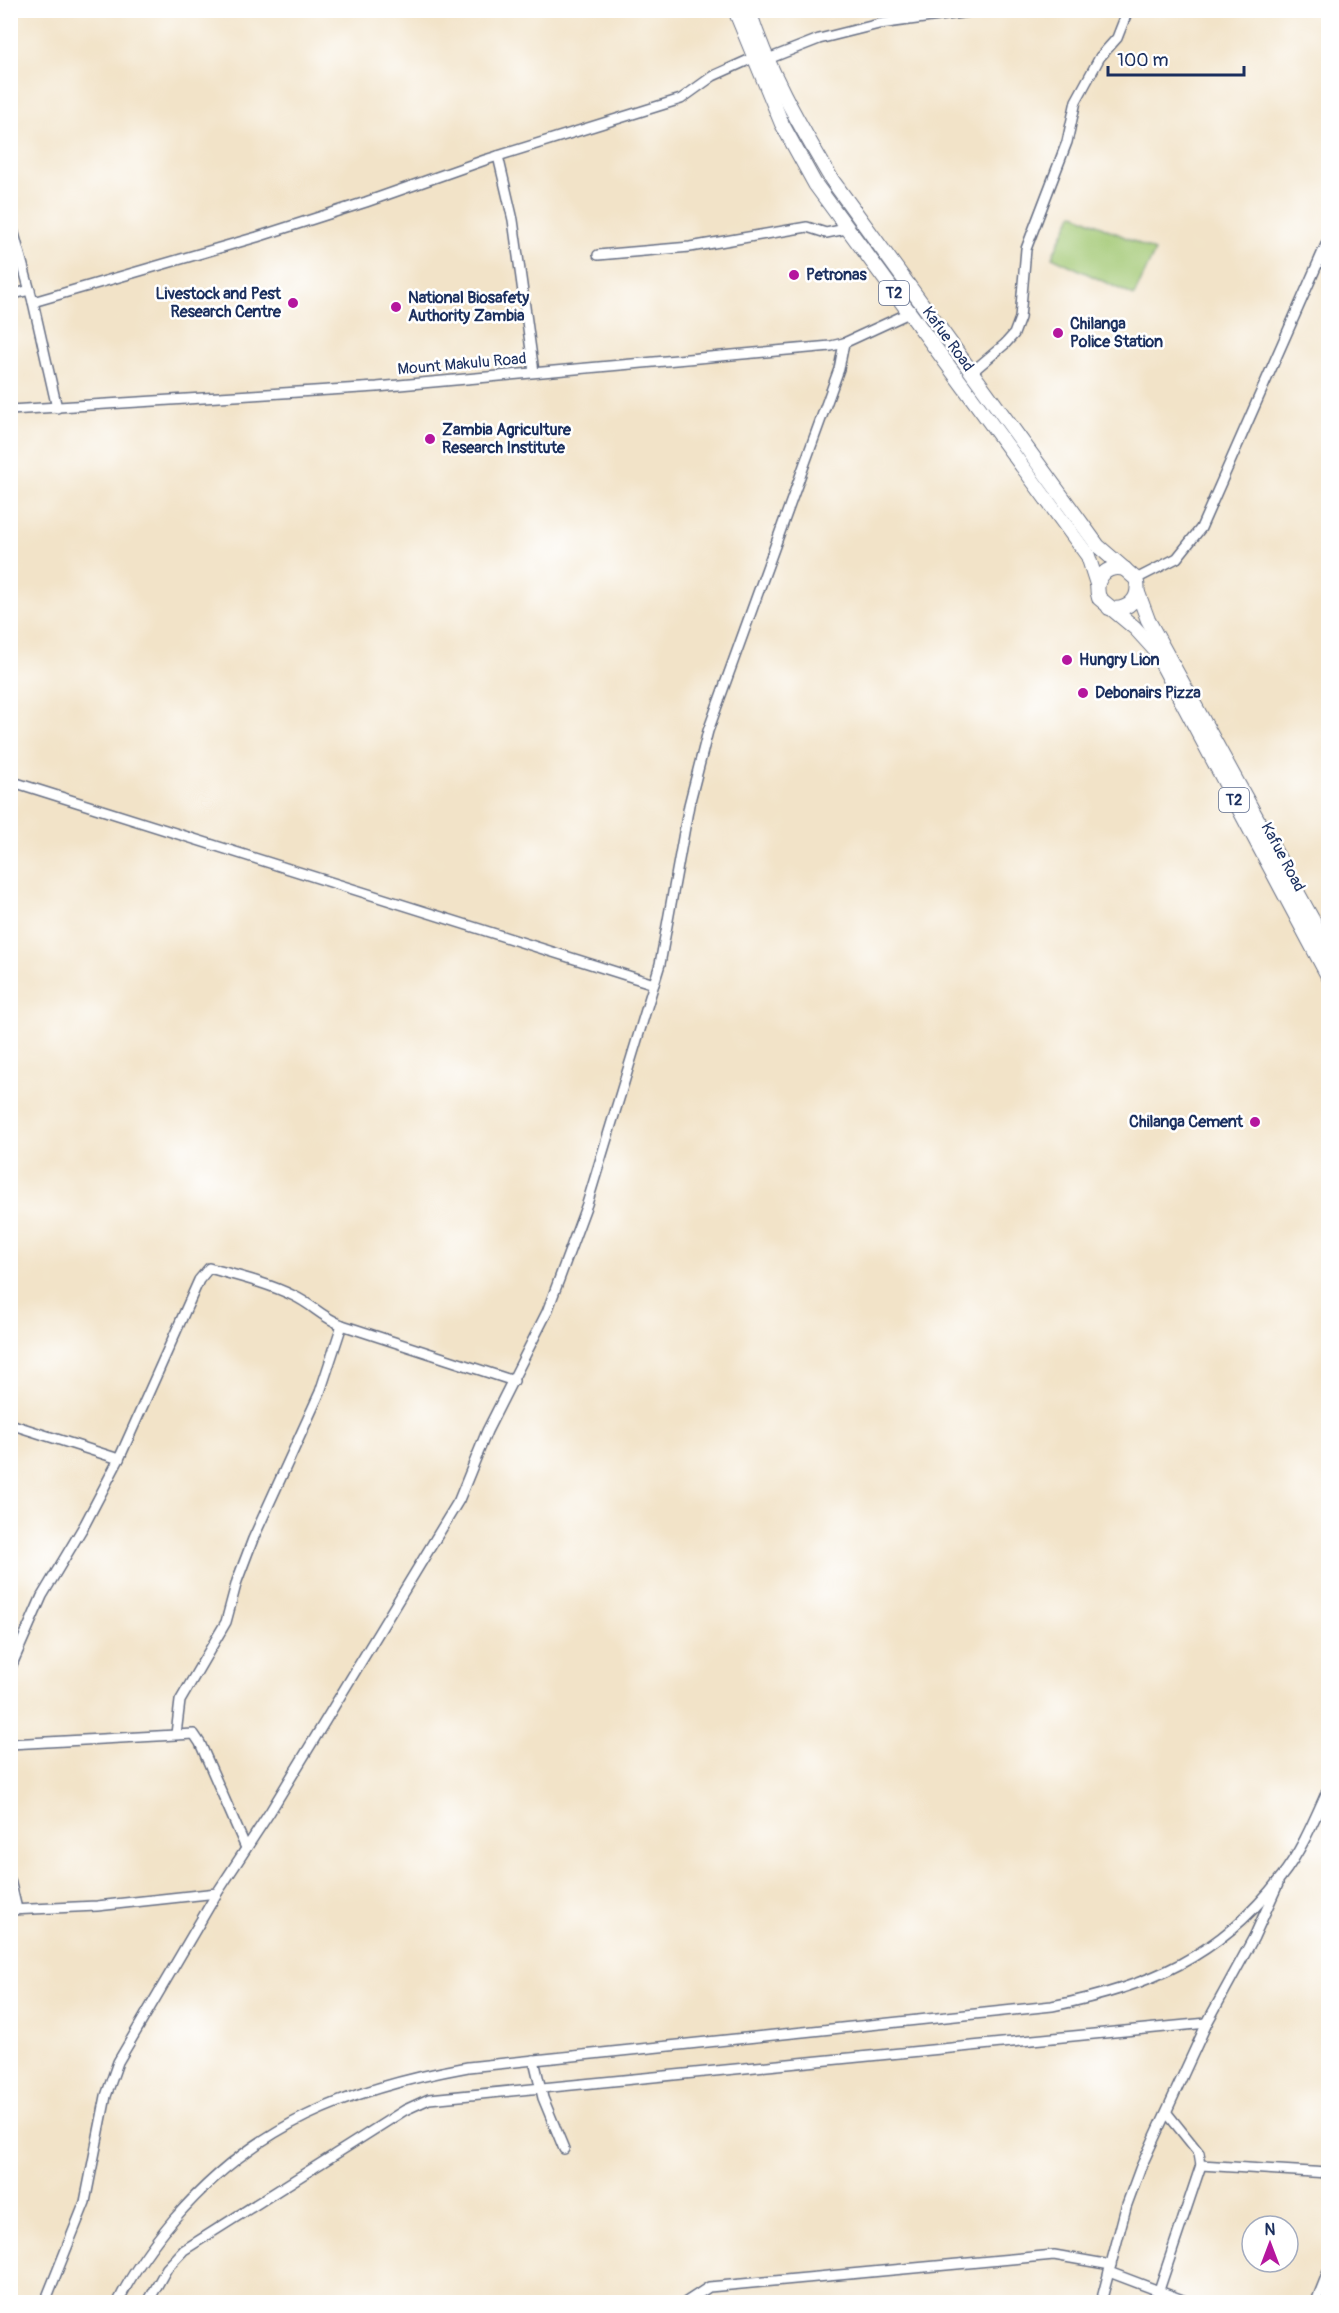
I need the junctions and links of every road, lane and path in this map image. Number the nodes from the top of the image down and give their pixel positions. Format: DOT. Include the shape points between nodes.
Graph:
graph roads {
  1 [pos="735,10"];
  2 [pos="749,10"];
  3 [pos="984,10"];
  4 [pos="1128,10"];
  5 [pos="753,58"];
  6 [pos="768,59"];
  7 [pos="498,156"];
  8 [pos="10,219"];
  9 [pos="846,229"];
  10 [pos="1329,240"];
  11 [pos="598,255"];
  12 [pos="30,290"];
  13 [pos="10,295"];
  14 [pos="33,302"];
  15 [pos="909,313"];
  16 [pos="844,343"];
  17 [pos="534,372"];
  18 [pos="972,372"];
  19 [pos="57,408"];
  20 [pos="10,410"];
  21 [pos="1133,581"];
  22 [pos="1097,584"];
  23 [pos="1109,608"];
  24 [pos="10,781"];
  25 [pos="1329,948"];
  26 [pos="1329,976"];
  27 [pos="654,984"];
  28 [pos="342,1324"];
  29 [pos="514,1381"];
  30 [pos="10,1424"];
  31 [pos="118,1458"];
  32 [pos="10,1669"];
  33 [pos="177,1734"];
  34 [pos="10,1744"];
  35 [pos="1329,1789"];
  36 [pos="246,1848"];
  37 [pos="1282,1876"];
  38 [pos="10,1880"];
  39 [pos="217,1893"];
  40 [pos="14,1909"];
  41 [pos="1235,1928"];
  42 [pos="1254,1937"];
  43 [pos="1207,2022"];
  44 [pos="534,2060"];
  45 [pos="540,2088"];
  46 [pos="1167,2113"];
  47 [pos="564,2149"];
  48 [pos="1201,2165"];
  49 [pos="1329,2173"];
  50 [pos="1110,2268"];
  51 [pos="1329,2272"];
  52 [pos="1159,2291"];
  53 [pos="45,2302"];
  54 [pos="118,2302"];
  55 [pos="148,2302"];
  56 [pos="686,2302"];
  57 [pos="1101,2302"];
  58 [pos="1155,2302"];
  59 [pos="1188,2302"];
  60 [pos="1316,2302"];
  1 -- 5 [label="highway, Kafue Road / T2"];
  2 -- 6 [label="highway, Kafue Road / T2"];
  3 -- 6 [label="street" via="879,24 819,39"];
  4 -- 18 [label="street" via="1117,38 1100,57 1076,101 1070,135 1026,249 1017,326 1005,344"];
  5 -- 7 [label="street" via="713,76 681,99"];
  5 -- 9 [label="highway, Kafue Road / T2" via="815,184"];
  6 -- 18 [label="highway, Kafue Road / T2" via="800,126 832,180"];
  7 -- 14 [label="street" via="257,237"];
  7 -- 17 [label="street" via="513,220"];
  8 -- 12 [label="street"];
  9 -- 11 [label="street" via="826,233 807,227 690,247"];
  9 -- 15 [label="highway, Kafue Road / T2"];
  10 -- 21 [label="street" via="1201,528 1177,558"];
  12 -- 13 [label="street"];
  12 -- 14 [label="street"];
  14 -- 19 [label="street"];
  15 -- 16 [label="street, Mount Makulu Road"];
  15 -- 22 [label="highway, Kafue Road / T2" via="1088,556"];
  16 -- 17 [label="street, Mount Makulu Road" via="728,357"];
  16 -- 27 [label="street" via="839,369 708,731 689,805"];
  17 -- 19 [label="street, Mount Makulu Road" via="365,388"];
  18 -- 21 [label="highway, Kafue Road / T2" via="1098,546"];
  19 -- 20 [label="street, Mount Makulu Road"];
  21 -- 22 [label="highway" via="1108,570"];
  21 -- 23 [label="highway" via="1130,605"];
  21 -- 25 [label="highway, Kafue Road / T2" via="1148,620"];
  22 -- 23 [label="highway" via="1099,598"];
  23 -- 26 [label="highway, Kafue Road / T2" via="1154,649"];
  24 -- 27 [label="street"];
  27 -- 29 [label="street" via="577,1235"];
  28 -- 29 [label="street"];
  28 -- 31 [label="street" via="324,1318 305,1301 283,1291 209,1268 199,1280"];
  28 -- 33 [label="street" via="320,1392 249,1549 226,1622 180,1701"];
  29 -- 36 [label="street" via="487,1431 459,1500"];
  30 -- 31 [label="street"];
  31 -- 32 [label="street" via="42,1596"];
  33 -- 34 [label="street"];
  33 -- 36 [label="street" via="194,1734 200,1743"];
  35 -- 37 [label="street"];
  36 -- 39 [label="street"];
  37 -- 41 [label="street"];
  37 -- 42 [label="street"];
  38 -- 40 [label="street"];
  39 -- 40 [label="street" via="97,1906"];
  39 -- 53 [label="street" via="118,2062 106,2096 85,2202"];
  41 -- 42 [label="street" via="1249,1924"];
  41 -- 44 [label="street" via="1212,1946 1140,1984 1052,2006"];
  42 -- 43 [label="street"];
  43 -- 45 [label="street"];
  43 -- 46 [label="street"];
  44 -- 45 [label="street"];
  44 -- 54 [label="street" via="468,2067 388,2084 298,2118 237,2157 193,2197 149,2251"];
  45 -- 47 [label="street"];
  45 -- 55 [label="street" via="429,2099 405,2110 184,2250 166,2268"];
  46 -- 48 [label="street" via="1199,2153"];
  46 -- 50 [label="street" via="1140,2169"];
  48 -- 49 [label="street"];
  48 -- 52 [label="street"];
  50 -- 52 [label="street"];
  50 -- 56 [label="street" via="1054,2255 709,2287"];
  50 -- 57 [label="street"];
  51 -- 60 [label="street"];
  52 -- 58 [label="street"];
  52 -- 59 [label="street"];
}
